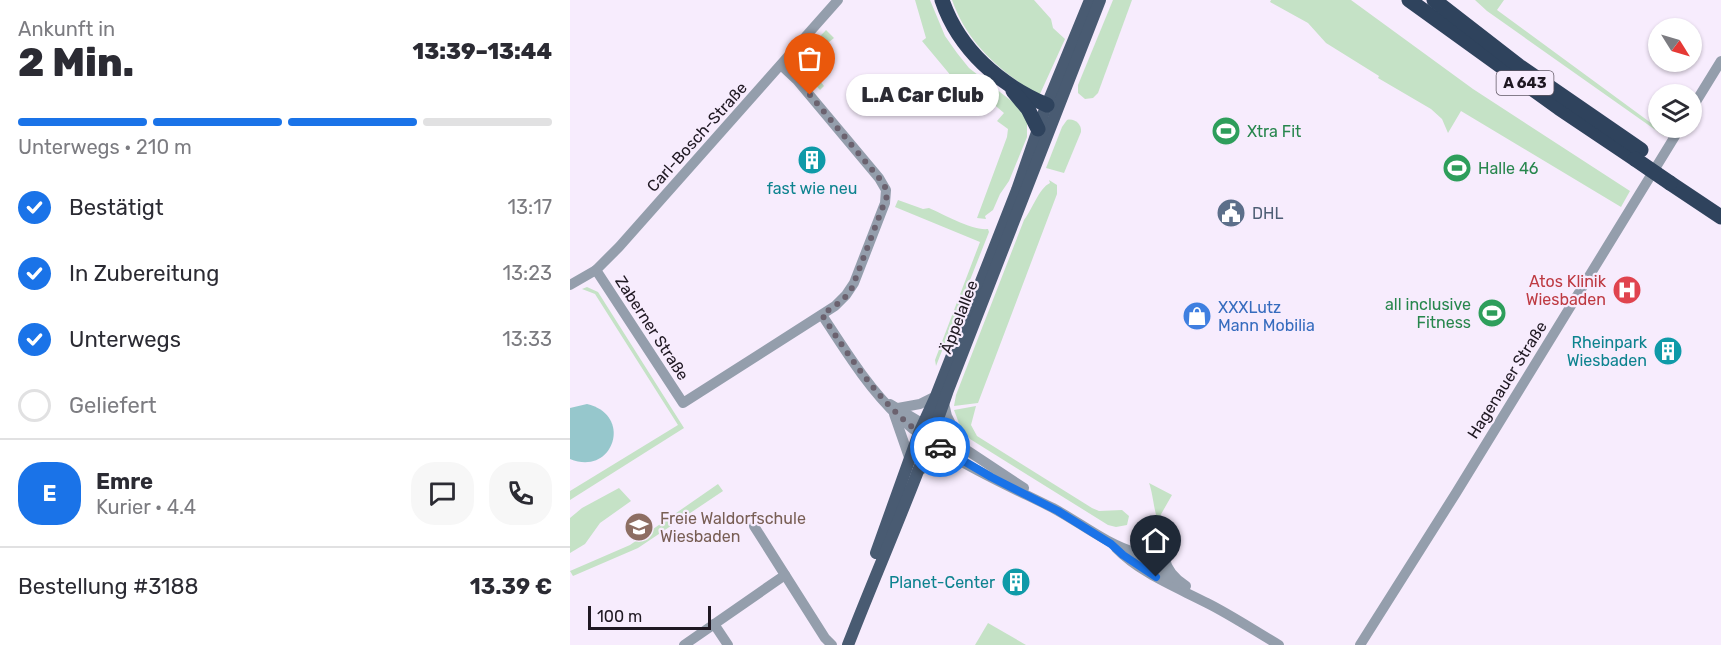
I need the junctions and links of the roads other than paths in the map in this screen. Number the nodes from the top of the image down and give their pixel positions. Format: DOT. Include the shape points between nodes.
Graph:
graph roads {
  1 [pos="838,0"];
  2 [pos="942,0"];
  3 [pos="1090,0"];
  4 [pos="1100,0"];
  5 [pos="1434,0"];
  6 [pos="1412,2"];
  7 [pos="1721,61"];
  8 [pos="781,65"];
  9 [pos="1007,84"];
  10 [pos="1702,92"];
  11 [pos="1053,107"];
  12 [pos="1038,129"];
  13 [pos="1673,138"];
  14 [pos="1638,155"];
  15 [pos="1673,179"];
  16 [pos="1721,205"];
  17 [pos="1721,217"];
  18 [pos="596,270"];
  19 [pos="570,285"];
  20 [pos="822,315"];
  21 [pos="940,400"];
  22 [pos="895,409"];
  23 [pos="921,428"];
  24 [pos="933,436"];
  25 [pos="962,447"];
  26 [pos="955,456"];
  27 [pos="910,460"];
  28 [pos="916,473"];
  29 [pos="1053,508"];
  30 [pos="754,526"];
  31 [pos="1111,544"];
  32 [pos="1138,547"];
  33 [pos="1164,556"];
  34 [pos="1152,563"];
  35 [pos="785,574"];
  36 [pos="1170,583"];
  37 [pos="1206,602"];
  38 [pos="714,624"];
  39 [pos="841,644"];
  40 [pos="684,645"];
  41 [pos="728,645"];
  42 [pos="1279,645"];
  43 [pos="1360,645"];
  1 -- 8 [label="street, Carl-Bosch-Straße"];
  2 -- 9 [label="highway" via="968,46"];
  3 -- 11 [label="main road, Äppelallee"];
  4 -- 11 [label="main road, Äppelallee"];
  5 -- 14 [label="highway, A 643"];
  6 -- 14 [label="highway, A 643" via="1559,108"];
  7 -- 10 [label="street"];
  8 -- 18 [label="street, Carl-Bosch-Straße"];
  8 -- 20 [label="street" via="879,178 886,193 852,288"];
  9 -- 11 [label="highway"];
  9 -- 12 [label="highway" via="1028,109"];
  11 -- 12 [label="main road, Äppelallee"];
  11 -- 21 [label="main road, Äppelallee"];
  12 -- 21 [label="main road, Äppelallee"];
  13 -- 43 [label="street, Hagenauer Straße"];
  14 -- 15 [label="highway, A 643"];
  15 -- 16 [label="highway, A 643"];
  15 -- 17 [label="highway, A 643"];
  18 -- 19 [label="street, Carl-Bosch-Straße"];
  18 -- 20 [label="street, Zaberner Straße" via="683,403"];
  20 -- 22 [label="street" via="865,378"];
  21 -- 22 [label="street"];
  21 -- 23 [label="main road, Äppelallee"];
  21 -- 24 [label="main road, Äppelallee"];
  21 -- 25 [label="street"];
  22 -- 23 [label="street"];
  22 -- 27 [label="street"];
  23 -- 24 [label="street"];
  23 -- 27 [label="main road, Äppelallee"];
  24 -- 25 [label="street"];
  24 -- 26 [label="street"];
  24 -- 28 [label="main road, Äppelallee"];
  25 -- 29 [label="street"];
  26 -- 28 [label="street" via="936,460"];
  26 -- 29 [label="street"];
  27 -- 39 [label="main road, Äppelallee"];
  28 -- 39 [label="main road, Äppelallee"];
  29 -- 31 [label="street"];
  30 -- 35 [label="street"];
  31 -- 32 [label="street"];
  31 -- 36 [label="street" via="1131,561"];
  32 -- 33 [label="street" via="1148,534 1160,536 1166,545"];
  32 -- 34 [label="street" via="1142,559"];
  33 -- 34 [label="street"];
  33 -- 37 [label="street" via="1177,579"];
  34 -- 36 [label="street"];
  35 -- 38 [label="street"];
  35 -- 39 [label="street" via="822,632"];
  36 -- 37 [label="street"];
  37 -- 42 [label="street"];
  38 -- 40 [label="street"];
  38 -- 41 [label="street"];
}
